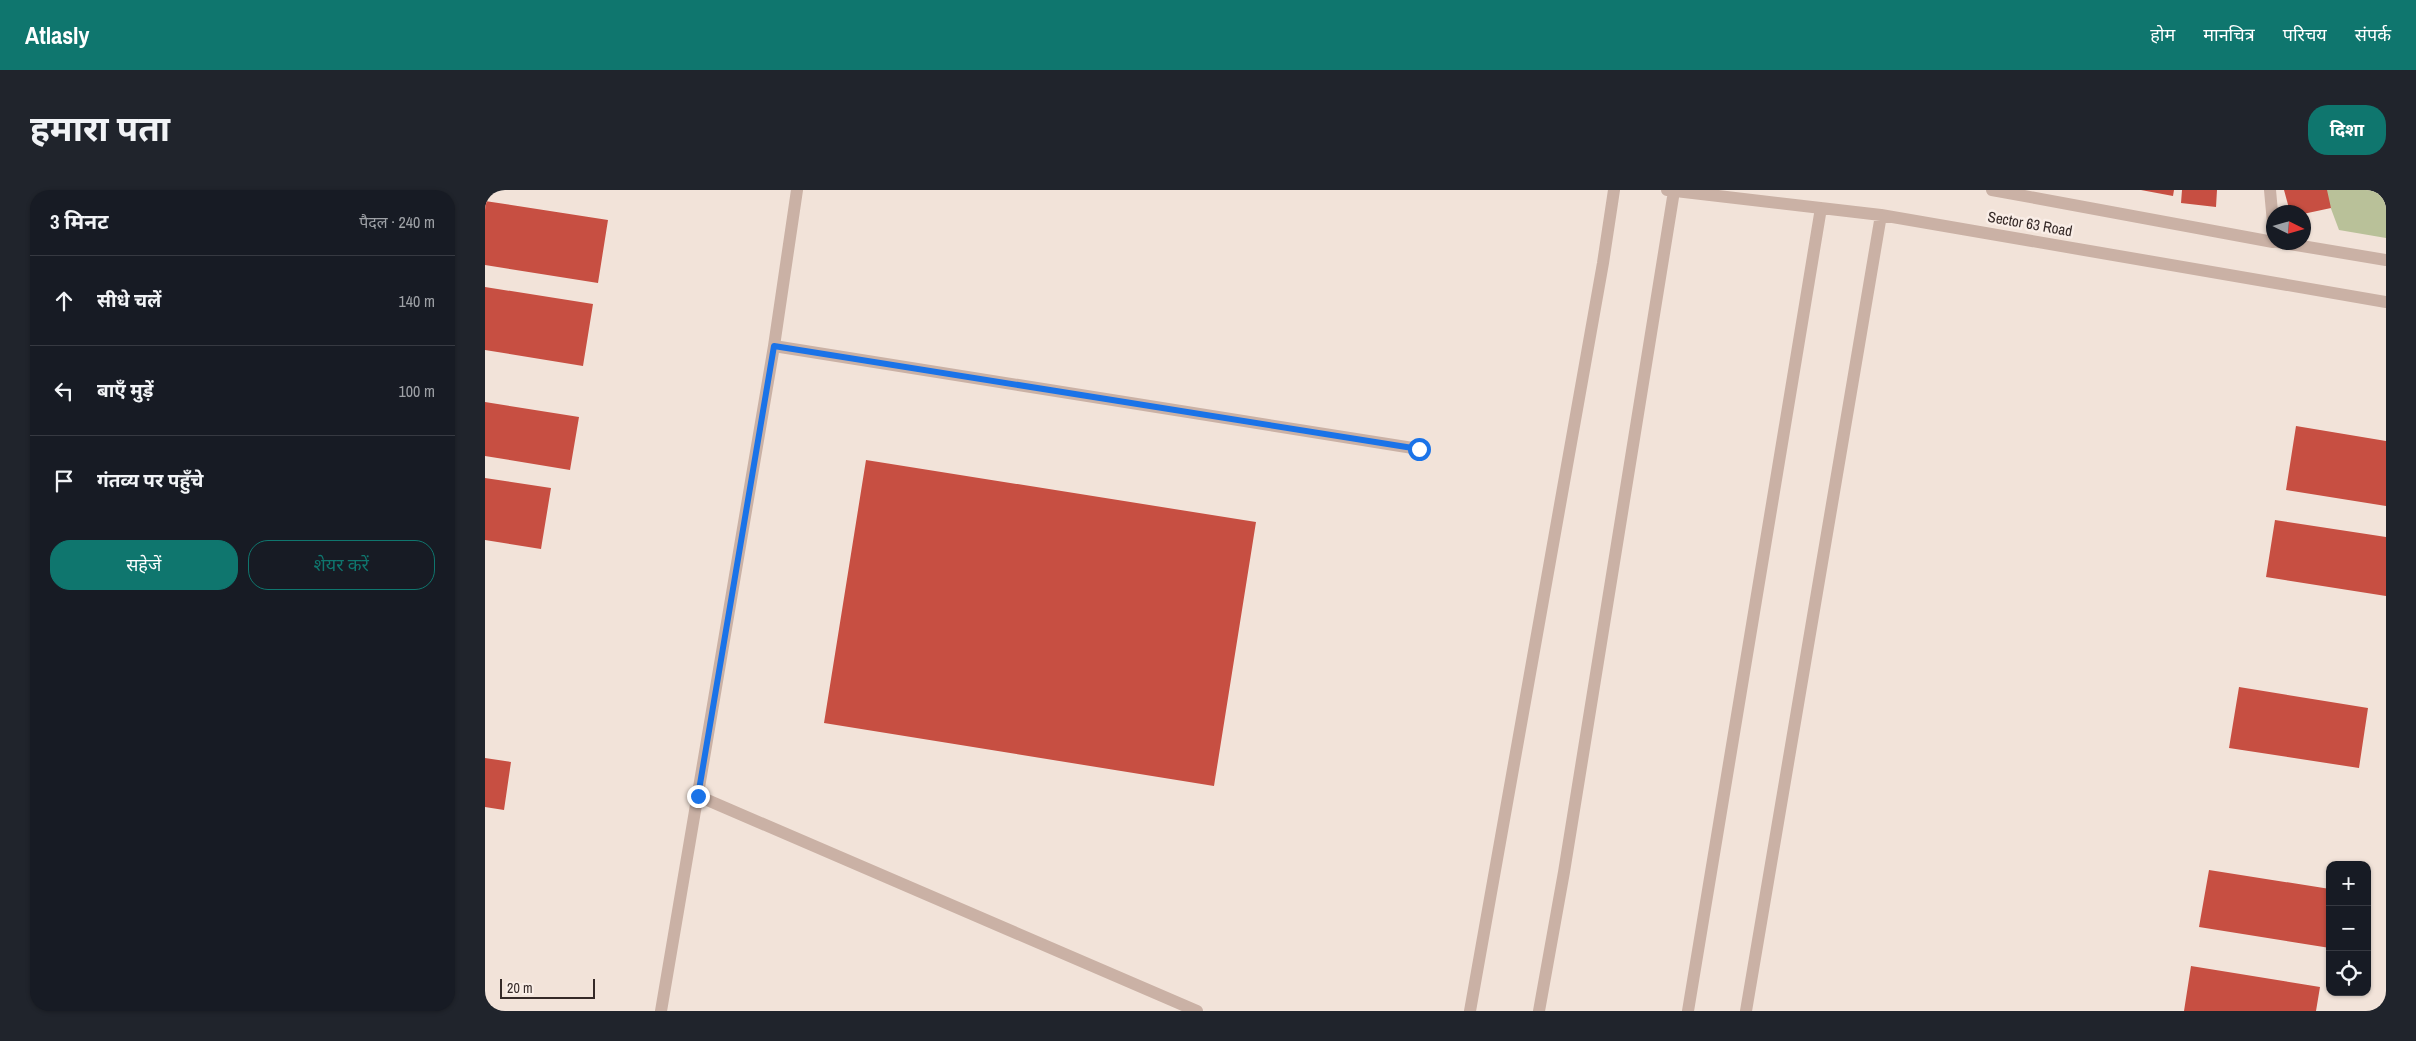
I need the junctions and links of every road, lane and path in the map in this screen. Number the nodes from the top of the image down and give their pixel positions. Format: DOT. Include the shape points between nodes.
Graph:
graph roads {
  1 [pos="797,190"];
  2 [pos="1614,190"];
  3 [pos="1992,190"];
  4 [pos="2270,190"];
  5 [pos="1670,191"];
  6 [pos="2271,205"];
  7 [pos="1821,208"];
  8 [pos="1881,216"];
  9 [pos="2266,241"];
  10 [pos="2311,248"];
  11 [pos="2386,260"];
  12 [pos="2386,302"];
  13 [pos="774,346"];
  14 [pos="1419,449"];
  15 [pos="698,796"];
  16 [pos="661,1011"];
  17 [pos="1197,1011"];
  18 [pos="1470,1011"];
  19 [pos="1539,1011"];
  20 [pos="1688,1011"];
  21 [pos="1747,1011"];
  1 -- 13 [label="street"];
  2 -- 18 [label="street"];
  3 -- 9 [label="street, Sector 63 Road"];
  4 -- 6 [label="street"];
  5 -- 7 [label="street, Sector 63 Road"];
  5 -- 19 [label="street"];
  7 -- 8 [label="street, Sector 63 Road"];
  7 -- 20 [label="street"];
  8 -- 12 [label="street, Sector 63 Road"];
  8 -- 21 [label="street"];
  10 -- 11 [label="street"];
  13 -- 14 [label="street"];
  13 -- 15 [label="street"];
  15 -- 16 [label="street"];
  15 -- 17 [label="street"];
}
